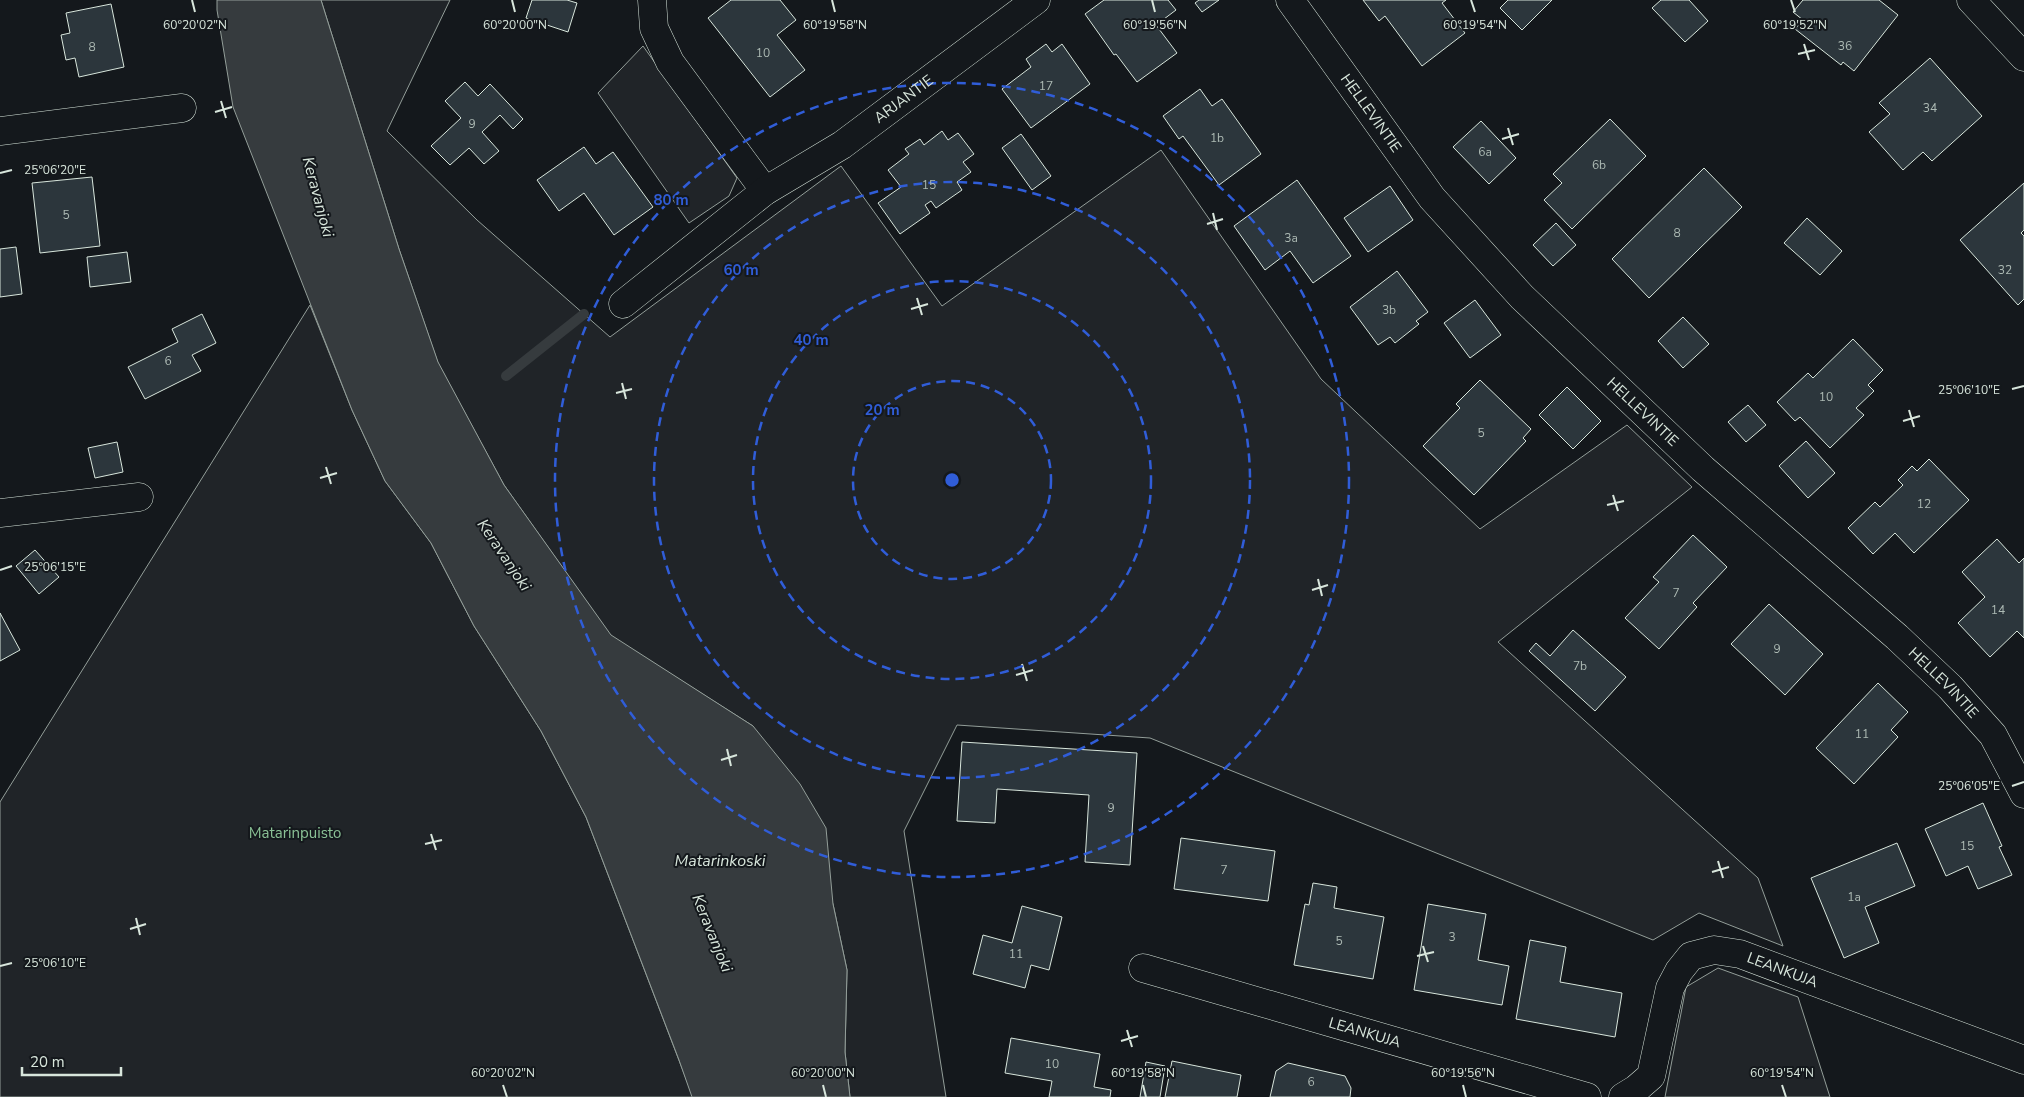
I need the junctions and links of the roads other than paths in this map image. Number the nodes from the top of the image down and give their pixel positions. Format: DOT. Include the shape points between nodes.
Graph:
graph roads {
  1 [pos="652,0"];
  2 [pos="1036,0"];
  3 [pos="1290,0"];
  4 [pos="1971,0"];
  5 [pos="2024,57"];
  6 [pos="182,108"];
  7 [pos="0,131"];
  8 [pos="766,191"];
  9 [pos="623,304"];
  10 [pos="139,497"];
  11 [pos="0,513"];
  12 [pos="2024,794"];
  13 [pos="1143,968"];
  14 [pos="2024,1060"];
  15 [pos="1587,1097"];
  16 [pos="1623,1097"];
  1 -- 8 [label="street" via="654,28 670,62"];
  2 -- 8 [label="street, ARJANTIE" via="842,145"];
  3 -- 12 [label="street, HELLEVINTIE" via="1432,198 1516,290 1703,468 1898,637 1950,687 1993,735"];
  4 -- 5 [label="street"];
  6 -- 7 [label="street"];
  8 -- 9 [label="street, ARJANTIE"];
  10 -- 11 [label="street"];
  13 -- 15 [label="street, LEANKUJA"];
  14 -- 16 [label="street, LEANKUJA" via="1740,954 1714,950 1691,956 1679,971 1670,988 1651,1076"];
}
